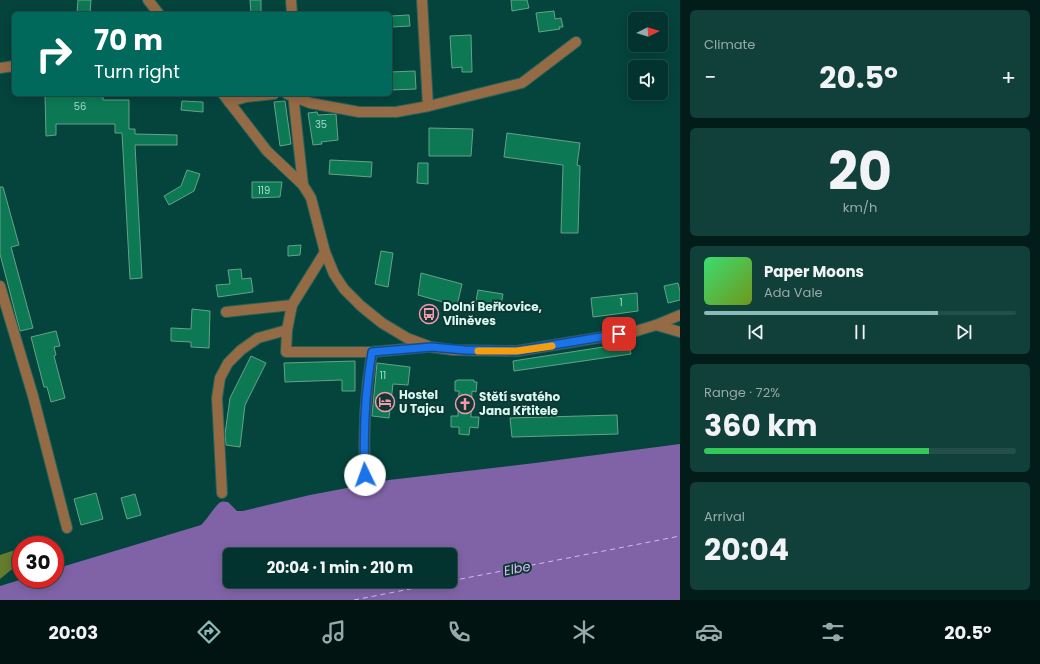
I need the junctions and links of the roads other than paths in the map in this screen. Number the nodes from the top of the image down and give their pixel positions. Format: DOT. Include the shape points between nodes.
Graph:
graph roads {
  1 [pos="148,0"];
  2 [pos="291,0"];
  3 [pos="422,0"];
  4 [pos="157,12"];
  5 [pos="292,12"];
  6 [pos="576,42"];
  7 [pos="12,66"];
  8 [pos="0,68"];
  9 [pos="255,96"];
  10 [pos="291,96"];
  11 [pos="293,96"];
  12 [pos="226,98"];
  13 [pos="428,106"];
  14 [pos="303,185"];
  15 [pos="325,252"];
  16 [pos="0,286"];
  17 [pos="292,305"];
  18 [pos="226,312"];
  19 [pos="680,315"];
  20 [pos="656,325"];
  21 [pos="287,330"];
  22 [pos="680,332"];
  23 [pos="431,347"];
  24 [pos="372,352"];
  25 [pos="365,475"];
  26 [pos="222,493"];
  27 [pos="67,528"];
  1 -- 4 [label="street"];
  2 -- 5 [label="street"];
  3 -- 13 [label="street"];
  6 -- 13 [label="street" via="522,83"];
  7 -- 8 [label="street"];
  9 -- 12 [label="street"];
  10 -- 14 [label="street"];
  11 -- 13 [label="street" via="310,103 359,112 396,112"];
  12 -- 14 [label="street" via="267,151"];
  14 -- 15 [label="street" via="317,215"];
  15 -- 17 [label="street"];
  15 -- 23 [label="street" via="334,274 344,289 361,306 407,338"];
  16 -- 27 [label="street" via="33,396"];
  17 -- 18 [label="street"];
  17 -- 21 [label="street"];
  19 -- 20 [label="street"];
  20 -- 22 [label="street"];
  20 -- 23 [label="street" via="633,332 517,351"];
  21 -- 24 [label="street" via="286,352"];
  21 -- 26 [label="street" via="258,338 228,363 220,378 218,398"];
  23 -- 24 [label="street"];
  24 -- 25 [label="street" via="366,388 363,449"];
}
